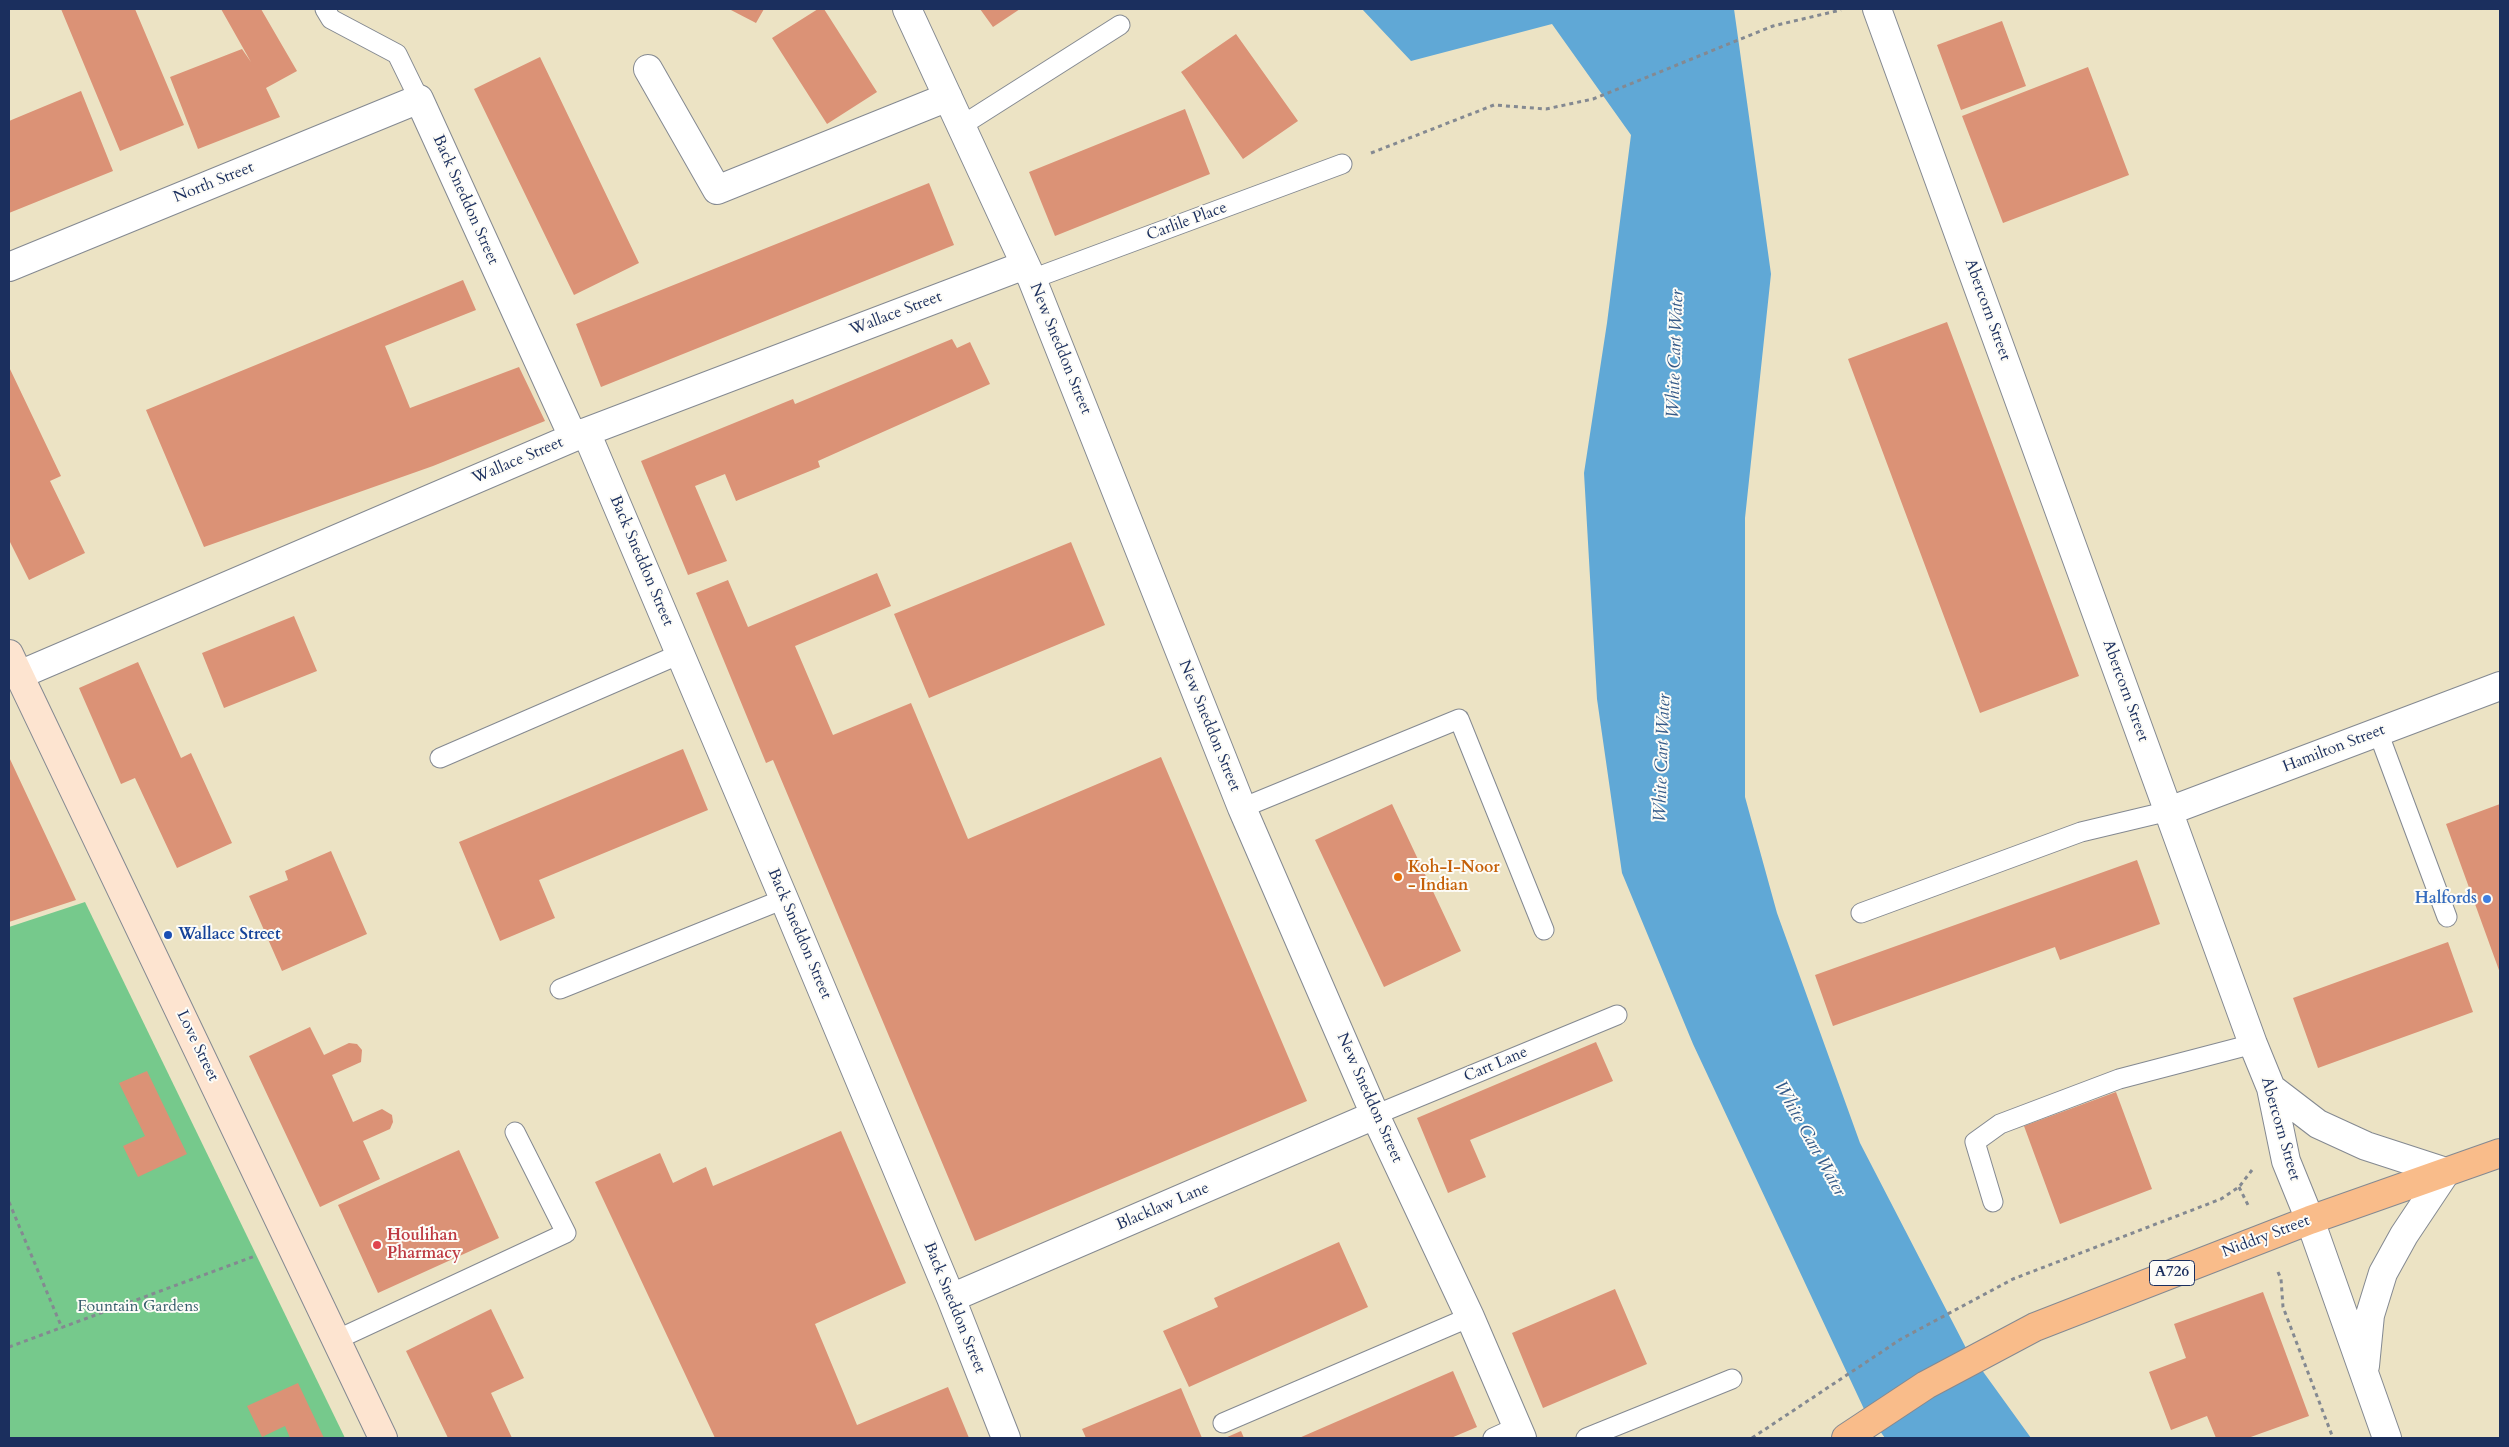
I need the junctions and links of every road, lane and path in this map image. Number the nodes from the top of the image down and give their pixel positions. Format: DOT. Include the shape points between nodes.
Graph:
graph roads {
  1 [pos="325,9"];
  2 [pos="908,9"];
  3 [pos="1844,9"];
  4 [pos="1877,9"];
  5 [pos="1120,25"];
  6 [pos="648,69"];
  7 [pos="948,97"];
  8 [pos="419,99"];
  9 [pos="962,126"];
  10 [pos="1342,164"];
  11 [pos="9,267"];
  12 [pos="1028,272"];
  13 [pos="579,434"];
  14 [pos="680,654"];
  15 [pos="14,664"];
  16 [pos="2500,686"];
  17 [pos="2378,732"];
  18 [pos="440,758"];
  19 [pos="1242,808"];
  20 [pos="2169,811"];
  21 [pos="784,899"];
  22 [pos="1861,913"];
  23 [pos="2447,917"];
  24 [pos="1544,930"];
  25 [pos="560,990"];
  26 [pos="1617,1015"];
  27 [pos="2253,1044"];
  28 [pos="2271,1088"];
  29 [pos="1375,1115"];
  30 [pos="515,1132"];
  31 [pos="2500,1153"];
  32 [pos="2446,1172"];
  33 [pos="9,1202"];
  34 [pos="1993,1202"];
  35 [pos="2310,1220"];
  36 [pos="2265,1238"];
  37 [pos="291,1242"];
  38 [pos="951,1298"];
  39 [pos="1470,1317"];
  40 [pos="62,1328"];
  41 [pos="336,1340"];
  42 [pos="9,1347"];
  43 [pos="2364,1375"];
  44 [pos="1732,1379"];
  45 [pos="1223,1423"];
  46 [pos="1520,1433"];
  47 [pos="384,1438"];
  48 [pos="1006,1438"];
  49 [pos="1493,1438"];
  50 [pos="1586,1438"];
  51 [pos="1752,1438"];
  52 [pos="1846,1438"];
  53 [pos="2333,1438"];
  54 [pos="2387,1438"];
  1 -- 8 [label="lane" via="331,19 397,54"];
  2 -- 7 [label="street, New Sneddon Street"];
  3 -- 10 [label="path" via="1773,26 1593,99 1546,109 1494,105"];
  4 -- 20 [label="street, Abercorn Street"];
  5 -- 9 [label="lane"];
  6 -- 7 [label="street" via="717,190"];
  7 -- 9 [label="street, New Sneddon Street"];
  8 -- 11 [label="street, North Street"];
  8 -- 13 [label="street, Back Sneddon Street"];
  9 -- 12 [label="street, New Sneddon Street"];
  10 -- 12 [label="lane, Carlile Place"];
  12 -- 13 [label="street, Wallace Street"];
  12 -- 19 [label="street, New Sneddon Street"];
  13 -- 14 [label="street, Back Sneddon Street"];
  13 -- 15 [label="street, Wallace Street"];
  14 -- 18 [label="lane"];
  14 -- 21 [label="street, Back Sneddon Street"];
  15 -- 37 [label="street, Love Street"];
  16 -- 17 [label="street, Hamilton Street"];
  17 -- 20 [label="street, Hamilton Street"];
  17 -- 23 [label="lane"];
  19 -- 24 [label="lane" via="1459,719"];
  19 -- 29 [label="street, New Sneddon Street"];
  20 -- 22 [label="lane" via="2081,832"];
  20 -- 27 [label="street, Abercorn Street"];
  21 -- 25 [label="lane"];
  21 -- 38 [label="street, Back Sneddon Street"];
  26 -- 29 [label="lane, Cart Lane"];
  27 -- 28 [label="street, Abercorn Street"];
  27 -- 34 [label="lane" via="2119,1079 2000,1124 1975,1142"];
  28 -- 32 [label="street" via="2318,1124 2366,1146"];
  28 -- 35 [label="street, Abercorn Street" via="2286,1161"];
  29 -- 38 [label="street, Blacklaw Lane"];
  29 -- 39 [label="street, New Sneddon Street"];
  30 -- 41 [label="lane" via="566,1233"];
  31 -- 32 [label="main road, Niddry Street / A726"];
  32 -- 35 [label="main road, Niddry Street / A726"];
  32 -- 43 [label="street, Abercorn Street" via="2383,1273 2370,1315"];
  33 -- 40 [label="path"];
  35 -- 36 [label="main road, Niddry Street / A726"];
  35 -- 43 [label="street, Abercorn Street"];
  36 -- 51 [label="path" via="2239,1188 2220,1199 2013,1279 1901,1340"];
  36 -- 52 [label="main road, Niddry Street / A726" via="2035,1326 1926,1385"];
  36 -- 53 [label="path" via="2281,1279 2283,1307"];
  37 -- 40 [label="path"];
  37 -- 41 [label="street, Love Street"];
  38 -- 48 [label="street, Back Sneddon Street"];
  39 -- 45 [label="lane"];
  39 -- 46 [label="street, New Sneddon Street"];
  40 -- 42 [label="path"];
  41 -- 47 [label="street, Love Street"];
  43 -- 54 [label="street, Abercorn Street"];
  44 -- 50 [label="lane"];
  46 -- 49 [label="lane"];
}
